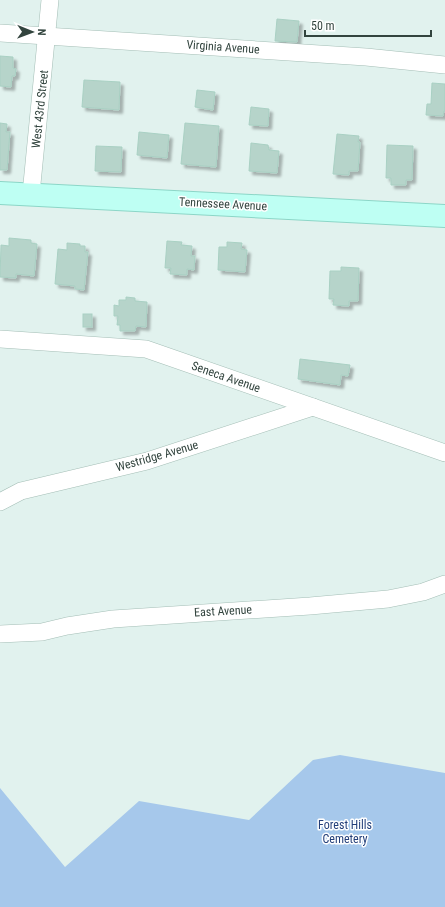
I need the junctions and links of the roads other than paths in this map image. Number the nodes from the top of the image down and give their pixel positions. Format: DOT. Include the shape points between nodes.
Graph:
graph roads {
  1 [pos="50,0"];
  2 [pos="0,33"];
  3 [pos="47,36"];
  4 [pos="445,65"];
  5 [pos="0,193"];
  6 [pos="31,194"];
  7 [pos="445,216"];
  8 [pos="0,339"];
  9 [pos="314,407"];
  10 [pos="445,453"];
  11 [pos="0,502"];
  12 [pos="445,584"];
  13 [pos="0,634"];
  1 -- 3 [label="street, West 43rd Street"];
  2 -- 3 [label="street, Virginia Avenue"];
  3 -- 4 [label="street, Virginia Avenue" via="366,56"];
  3 -- 6 [label="street, West 43rd Street"];
  5 -- 6 [label="street, Tennessee Avenue"];
  6 -- 7 [label="street, Tennessee Avenue"];
  8 -- 9 [label="street, Seneca Avenue" via="146,349"];
  9 -- 10 [label="street, Seneca Avenue"];
  9 -- 11 [label="street, Westridge Avenue" via="146,460 21,491"];
  12 -- 13 [label="street, East Avenue" via="423,592 388,599 112,619 42,632"];
}
